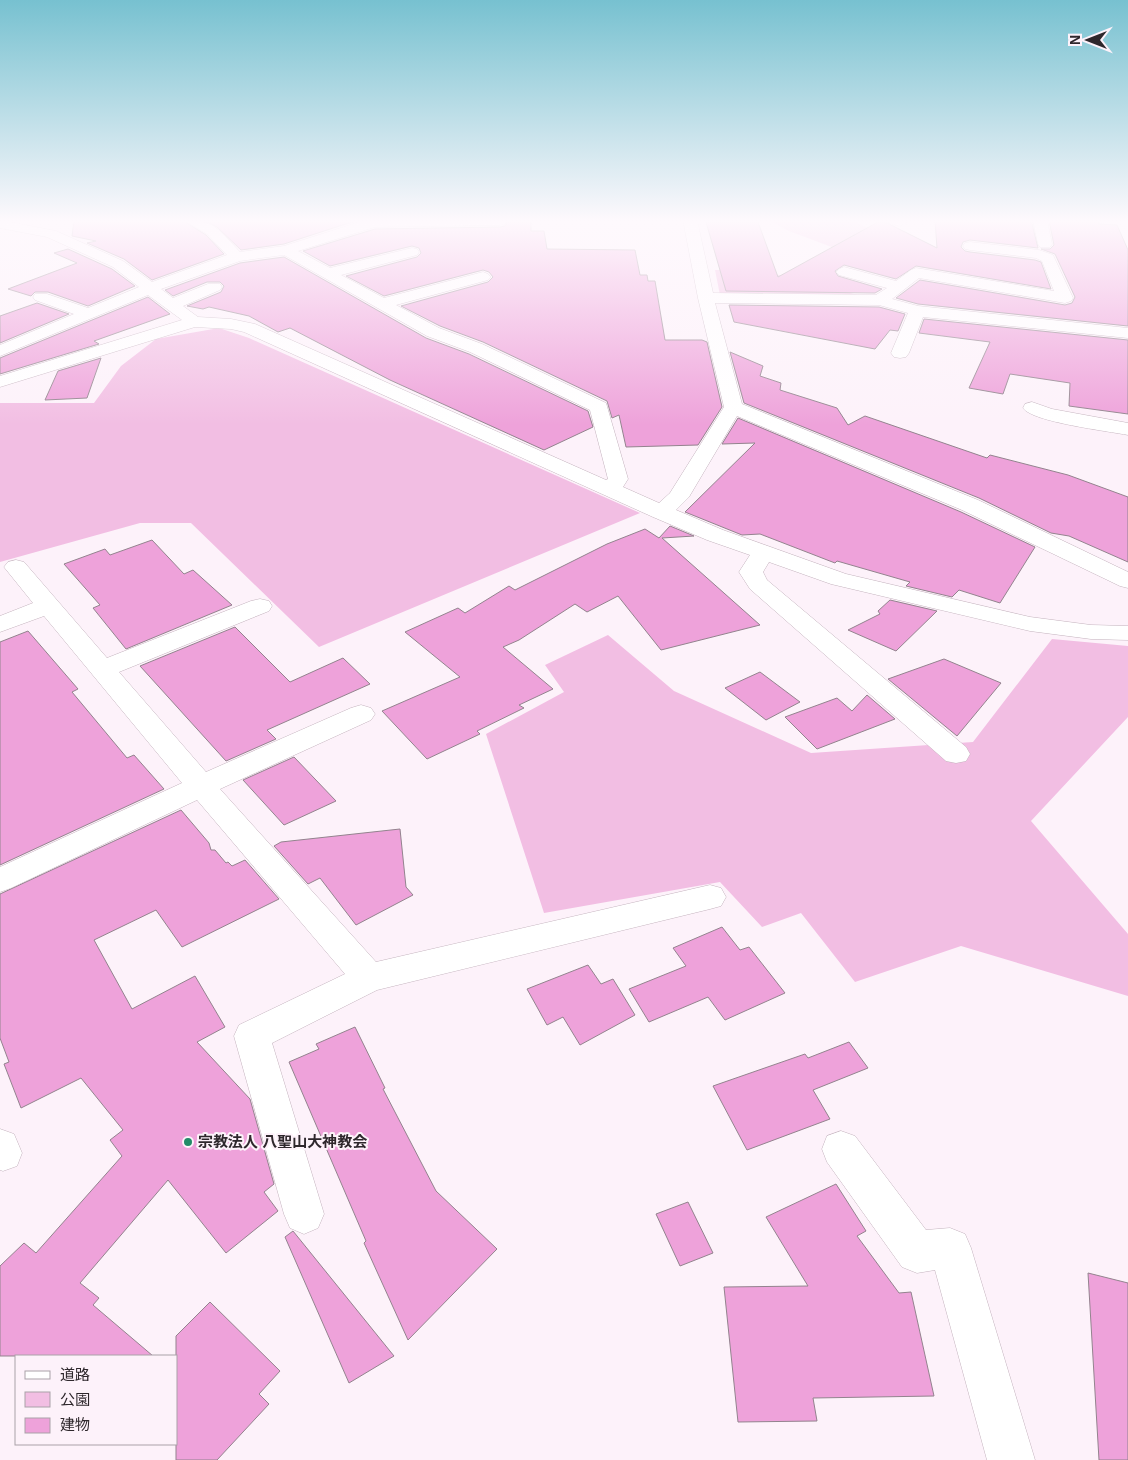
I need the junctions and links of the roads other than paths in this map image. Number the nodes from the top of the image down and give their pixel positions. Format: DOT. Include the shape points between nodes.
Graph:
graph roads {
  1 [pos="150,288"];
  2 [pos="211,288"];
  3 [pos="356,288"];
  4 [pos="442,288"];
  5 [pos="704,288"];
  6 [pos="896,288"];
  7 [pos="1006,288"];
  8 [pos="1061,288"];
  9 [pos="41,297"];
  10 [pos="706,298"];
  11 [pos="880,300"];
  12 [pos="173,304"];
  13 [pos="383,304"];
  14 [pos="917,311"];
  15 [pos="89,314"];
  16 [pos="194,322"];
  17 [pos="1128,332"];
  18 [pos="0,351"];
  19 [pos="900,352"];
  20 [pos="0,382"];
  21 [pos="733,407"];
  22 [pos="1032,408"];
  23 [pos="1128,429"];
  24 [pos="611,488"];
  25 [pos="661,512"];
  26 [pos="764,552"];
  27 [pos="16,567"];
  28 [pos="1128,581"];
  29 [pos="49,605"];
  30 [pos="260,606"];
  31 [pos="0,625"];
  32 [pos="1128,633"];
  33 [pos="102,669"];
  34 [pos="361,714"];
  35 [pos="956,754"];
  36 [pos="201,786"];
  37 [pos="0,880"];
  38 [pos="710,897"];
  39 [pos="369,978"];
  40 [pos="841,1149"];
  41 [pos="304,1214"];
  42 [pos="1011,1460"];
  1 -- 12 [label="street"];
  1 -- 15 [label="street"];
  2 -- 12 [label="street"];
  3 -- 13 [label="street"];
  4 -- 13 [label="street"];
  5 -- 10 [label="street"];
  6 -- 11 [label="street"];
  7 -- 8 [label="street" via="1065,298"];
  9 -- 15 [label="street"];
  10 -- 11 [label="street"];
  10 -- 21 [label="street"];
  11 -- 14 [label="street"];
  12 -- 16 [label="street"];
  13 -- 24 [label="street" via="433,332 476,348 599,407 618,479"];
  14 -- 17 [label="street"];
  14 -- 19 [label="street"];
  15 -- 18 [label="street"];
  16 -- 20 [label="street"];
  16 -- 24 [label="street" via="249,328"];
  21 -- 25 [label="street" via="678,498"];
  21 -- 28 [label="street" via="970,506"];
  22 -- 23 [label="street" via="1046,414"];
  24 -- 25 [label="street"];
  25 -- 26 [label="street"];
  26 -- 32 [label="street" via="839,579 1030,624"];
  26 -- 35 [label="street" via="752,572 758,584"];
  27 -- 29 [label="street"];
  29 -- 31 [label="street"];
  29 -- 33 [label="street"];
  30 -- 33 [label="street"];
  33 -- 36 [label="street"];
  34 -- 36 [label="street"];
  36 -- 37 [label="street"];
  36 -- 39 [label="street"];
  38 -- 39 [label="street"];
  39 -- 41 [label="street" via="252,1036"];
  40 -- 42 [label="street" via="917,1252 950,1248"];
}
